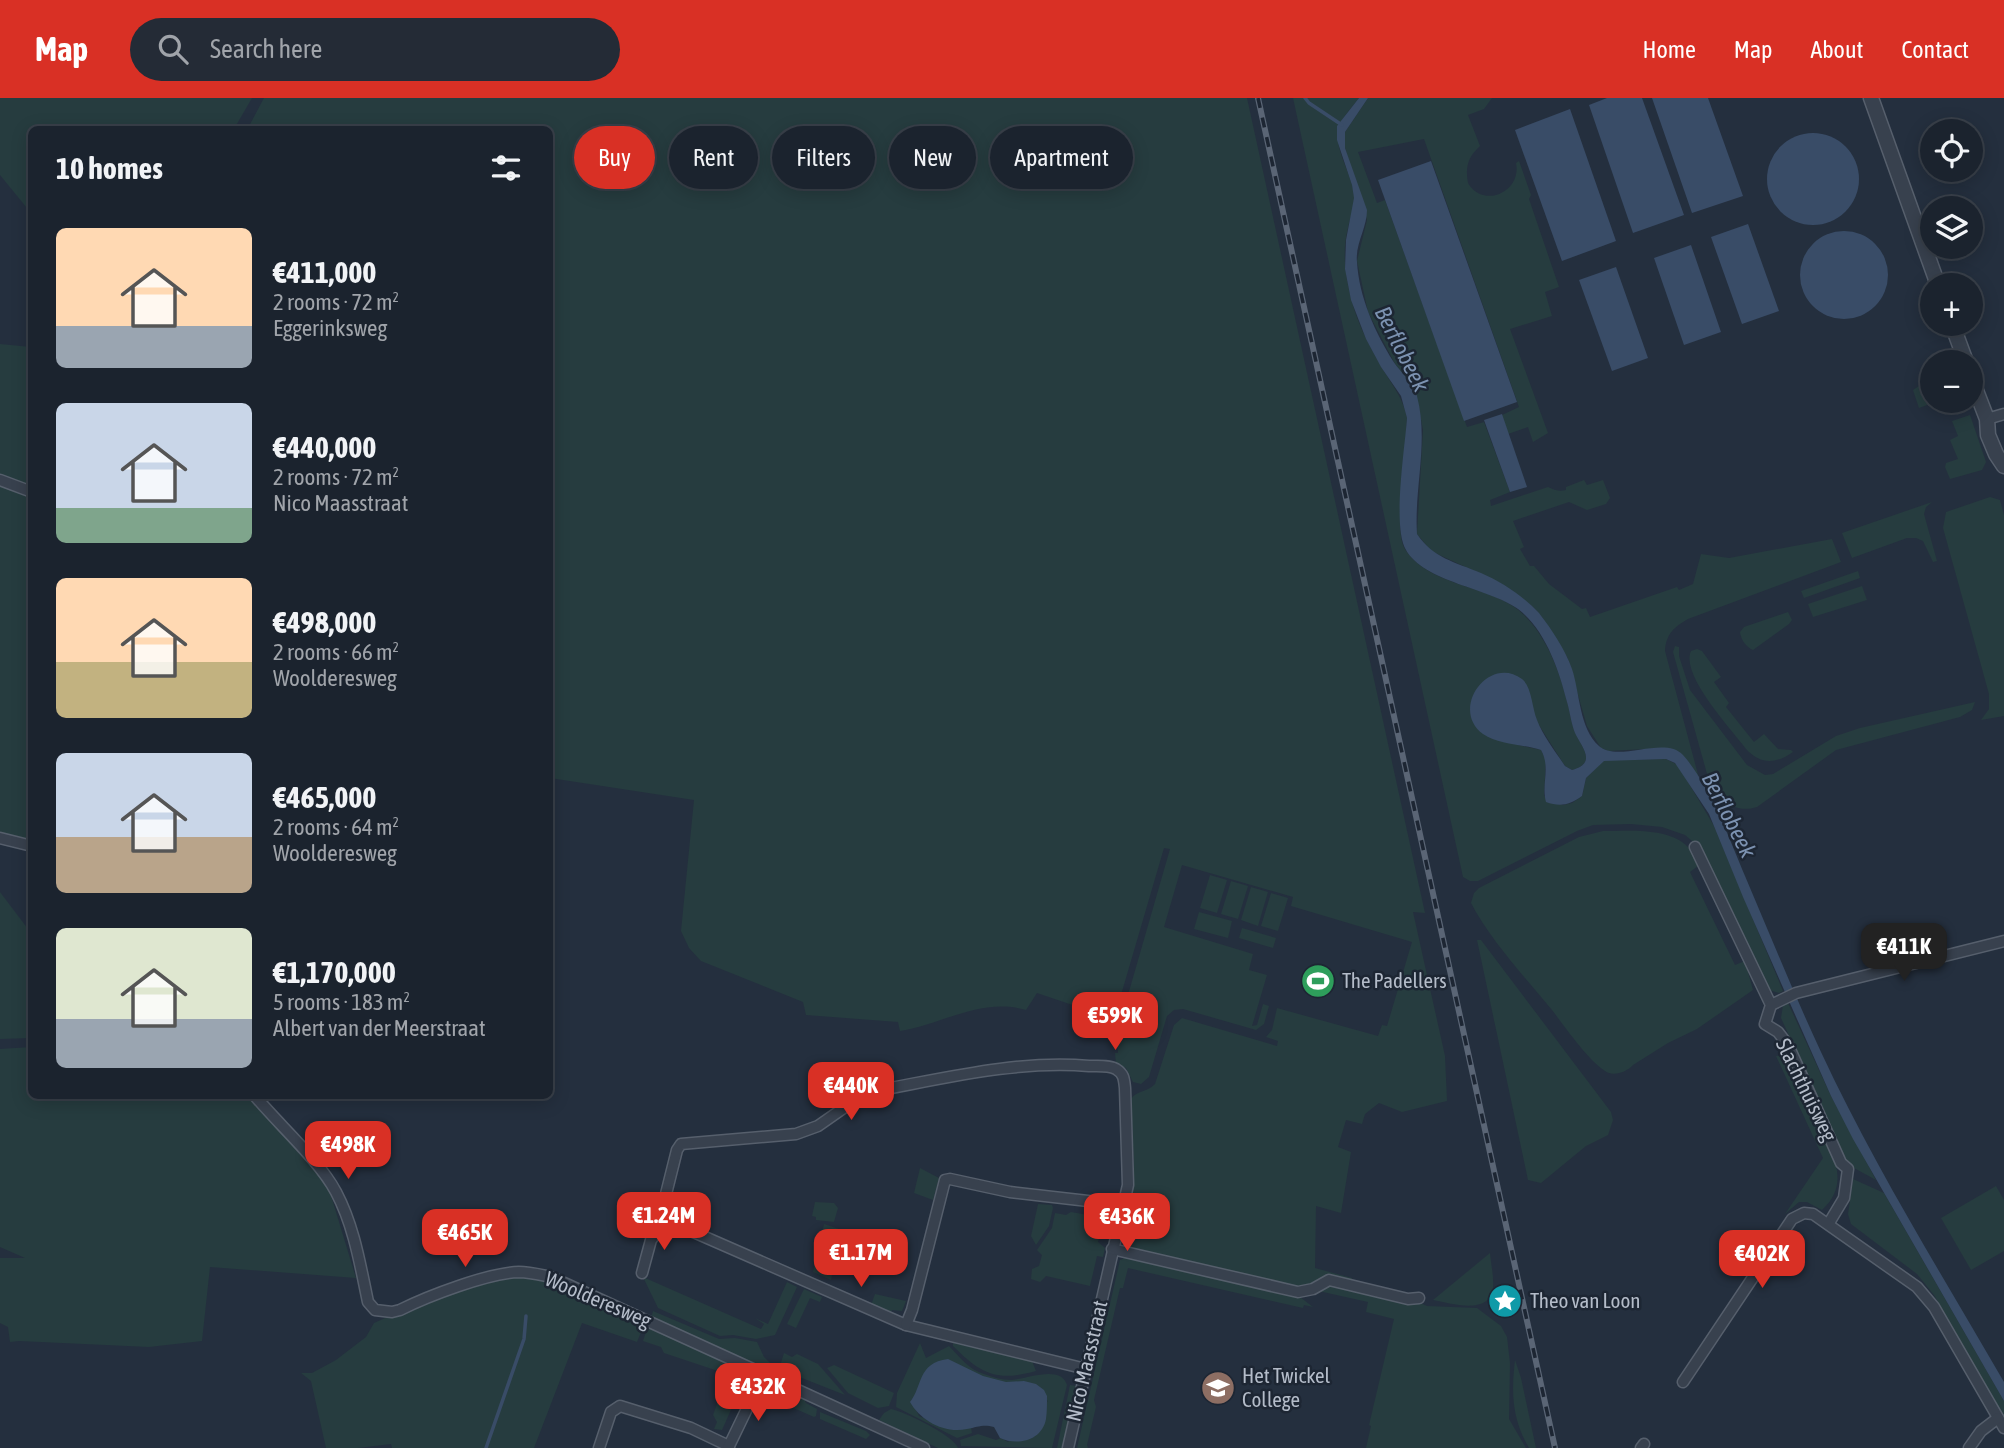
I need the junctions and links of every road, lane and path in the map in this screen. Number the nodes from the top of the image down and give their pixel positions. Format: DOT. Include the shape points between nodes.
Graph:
graph roads {
  1 [pos="1871,98"];
  2 [pos="1934,273"];
  3 [pos="1983,409"];
  4 [pos="2004,414"];
  5 [pos="1987,419"];
  6 [pos="2004,449"];
  7 [pos="2004,466"];
  8 [pos="0,480"];
  9 [pos="28,490"];
  10 [pos="0,838"];
  11 [pos="28,845"];
  12 [pos="1695,847"];
  13 [pos="2004,942"];
  14 [pos="1771,1005"];
  15 [pos="258,1099"];
  16 [pos="1123,1205"];
  17 [pos="666,1220"];
  18 [pos="1829,1223"];
  19 [pos="1112,1249"];
  20 [pos="642,1273"];
  21 [pos="1419,1298"];
  22 [pos="906,1325"];
  23 [pos="1086,1369"];
  24 [pos="766,1382"];
  25 [pos="1683,1382"];
  26 [pos="1998,1418"];
  27 [pos="2004,1428"];
  28 [pos="729,1447"];
  29 [pos="599,1448"];
  30 [pos="924,1448"];
  31 [pos="1068,1448"];
  32 [pos="1969,1448"];
  1 -- 2 [label="street"];
  3 -- 5 [label="street"];
  4 -- 5 [label="street"];
  5 -- 6 [label="street"];
  5 -- 7 [label="street" via="1988,435"];
  8 -- 9 [label="street"];
  10 -- 11 [label="street"];
  12 -- 14 [label="street, Slachthuisweg"];
  13 -- 14 [label="street" via="1796,993"];
  14 -- 18 [label="street, Slachthuisweg" via="1765,1024 1779,1032 1788,1045 1841,1163 1848,1169 1844,1198"];
  15 -- 24 [label="street, Woolderesweg" via="335,1191 353,1235 368,1302 375,1310 392,1312 451,1289 507,1273 530,1272 559,1280 757,1371"];
  16 -- 17 [label="street, Nico Maasstraat" via="1128,1173 1124,1077 1112,1067 1024,1065 874,1091 818,1126 796,1134 681,1144 663,1210"];
  16 -- 19 [label="street, Nico Maasstraat"];
  16 -- 22 [label="street" via="945,1180"];
  17 -- 20 [label="street, Nico Maasstraat" via="651,1240"];
  17 -- 22 [label="street"];
  18 -- 25 [label="street" via="1804,1213 1792,1219"];
  18 -- 26 [label="street" via="1926,1297"];
  19 -- 21 [label="street" via="1298,1292 1329,1280"];
  19 -- 23 [label="street, Nico Maasstraat"];
  22 -- 23 [label="street"];
  23 -- 31 [label="street, Nico Maasstraat"];
  24 -- 28 [label="street" via="756,1390"];
  24 -- 30 [label="street, Woolderesweg" via="778,1381"];
  26 -- 27 [label="street"];
  26 -- 32 [label="street"];
  28 -- 29 [label="street" via="620,1406 611,1412"];
}
